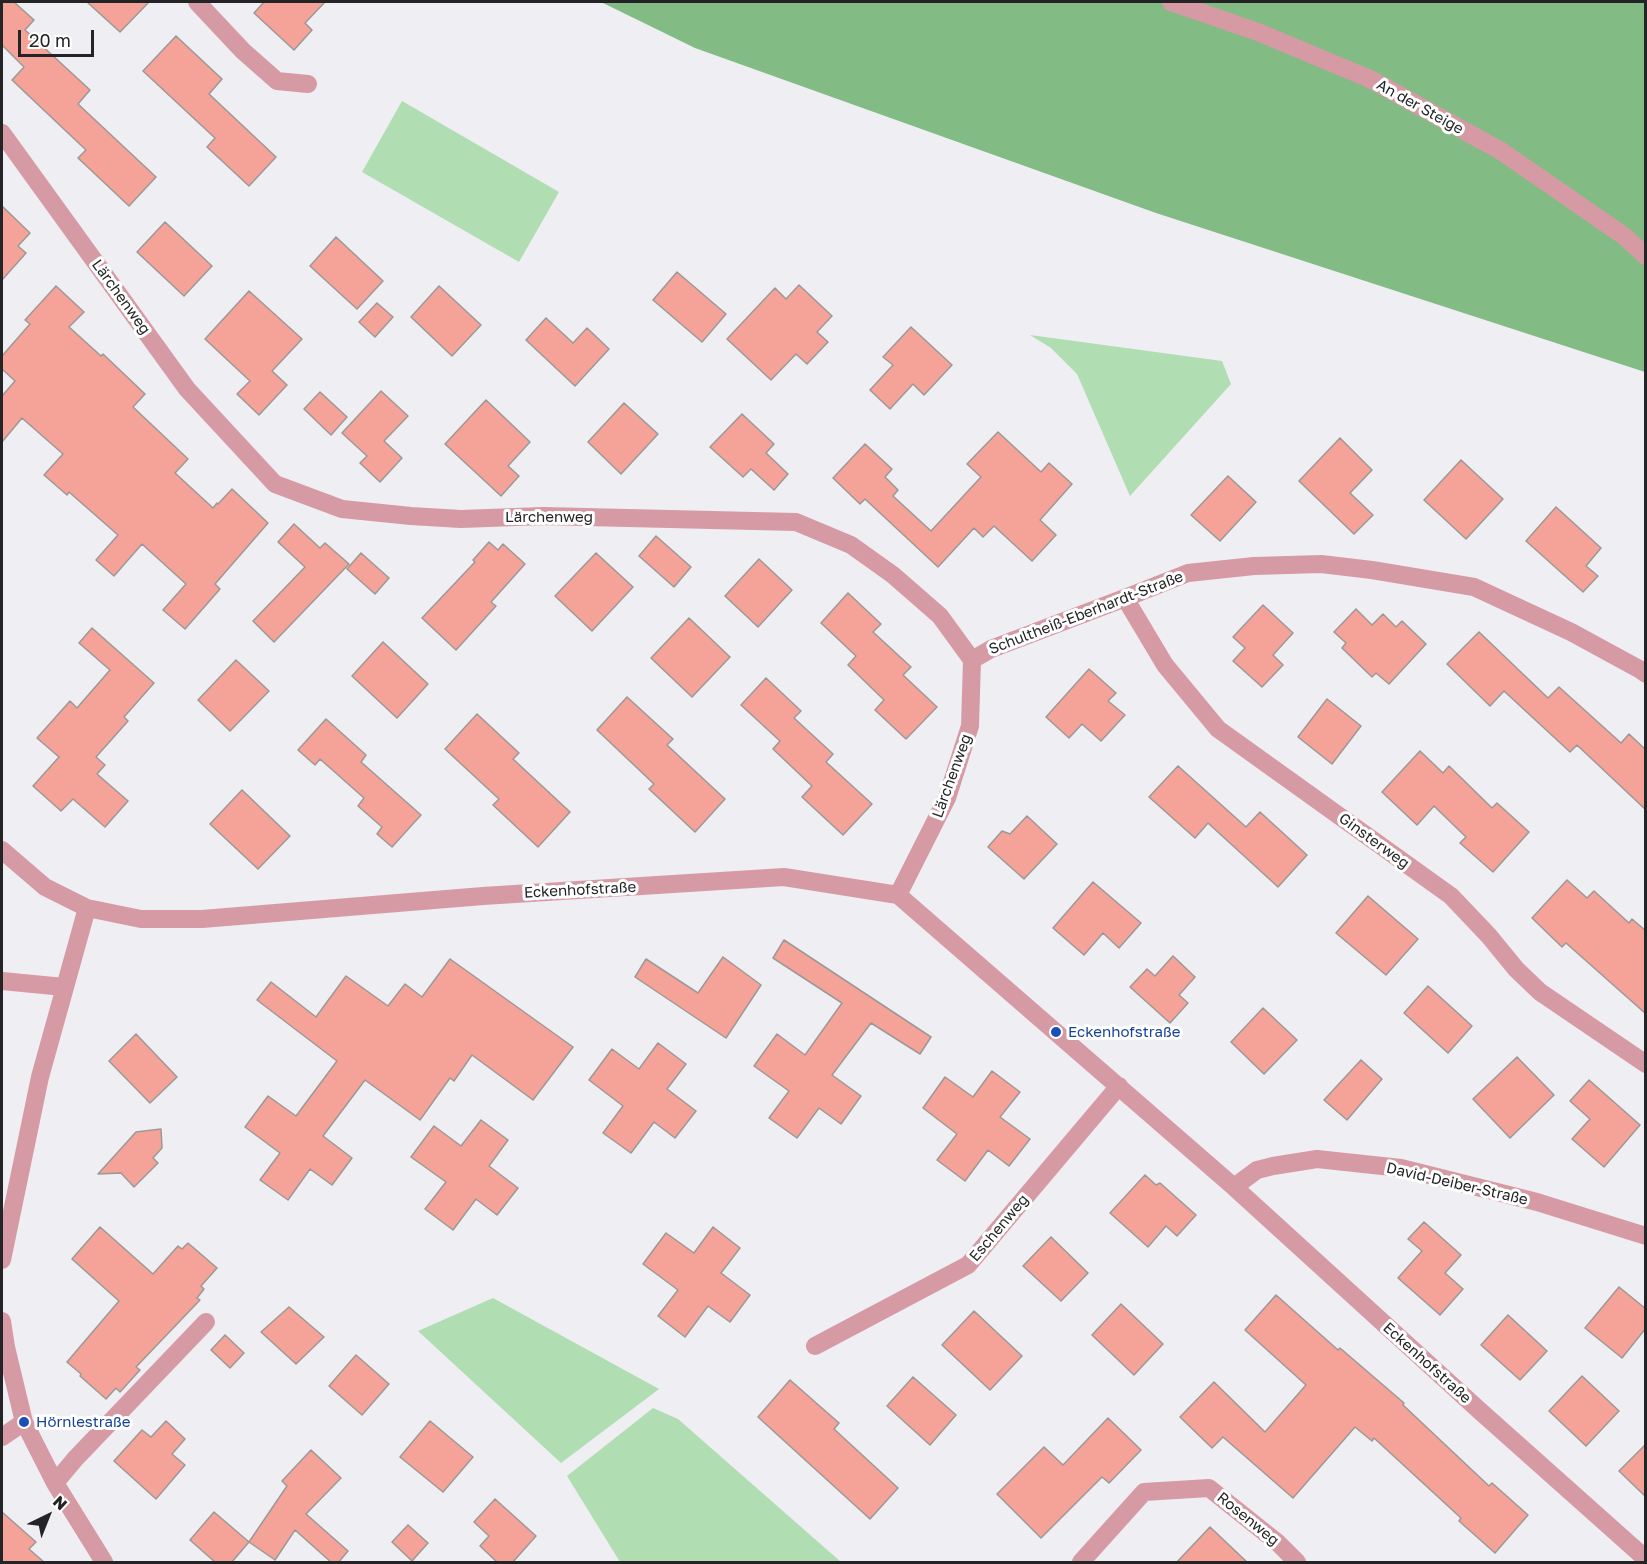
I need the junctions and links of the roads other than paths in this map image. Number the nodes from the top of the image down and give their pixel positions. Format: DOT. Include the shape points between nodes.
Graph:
graph roads {
  1 [pos="197,2"];
  2 [pos="1171,2"];
  3 [pos="308,84"];
  4 [pos="2,133"];
  5 [pos="1646,256"];
  6 [pos="1125,598"];
  7 [pos="972,660"];
  8 [pos="1646,674"];
  9 [pos="2,850"];
  10 [pos="898,895"];
  11 [pos="87,908"];
  12 [pos="2,981"];
  13 [pos="64,987"];
  14 [pos="1646,1064"];
  15 [pos="1119,1086"];
  16 [pos="1234,1187"];
  17 [pos="1646,1236"];
  18 [pos="2,1260"];
  19 [pos="2,1321"];
  20 [pos="206,1322"];
  21 [pos="815,1346"];
  22 [pos="24,1422"];
  23 [pos="2,1437"];
  24 [pos="55,1484"];
  25 [pos="1646,1559"];
  26 [pos="104,1563"];
  27 [pos="1081,1563"];
  28 [pos="1297,1563"];
  1 -- 3 [label="street" via="277,81"];
  2 -- 5 [label="street, An der Steige" via="1258,32 1370,80 1501,151 1624,236"];
  4 -- 7 [label="street, Lärchenweg" via="187,389 275,484 342,509 411,516 796,522 851,545 893,575 940,616"];
  6 -- 7 [label="street, Schultheiß-Eberhardt-Straße" via="991,649"];
  6 -- 8 [label="street, Schultheiß-Eberhardt-Straße" via="1188,573 1321,564 1372,570 1474,587 1571,632"];
  6 -- 14 [label="street, Ginsterweg" via="1166,665 1218,729 1451,896 1540,992"];
  7 -- 10 [label="street, Lärchenweg" via="970,726 947,798"];
  9 -- 11 [label="street, Eckenhofstraße" via="45,887"];
  10 -- 11 [label="street, Eckenhofstraße" via="784,877 202,919 141,919"];
  10 -- 15 [label="street, Eckenhofstraße"];
  11 -- 13 [label="street"];
  12 -- 13 [label="street"];
  13 -- 18 [label="street" via="40,1077"];
  15 -- 16 [label="street, Eckenhofstraße"];
  15 -- 21 [label="street, Eschenweg" via="968,1265"];
  16 -- 17 [label="street, David-Deiber-Straße" via="1257,1170 1317,1159 1401,1168 1537,1202"];
  16 -- 25 [label="street, Eckenhofstraße"];
  19 -- 22 [label="street"];
  20 -- 24 [label="street" via="75,1458"];
  22 -- 23 [label="street"];
  22 -- 24 [label="street"];
  24 -- 26 [label="street"];
  27 -- 28 [label="street, Rosenweg" via="1144,1492 1209,1488"];
}
